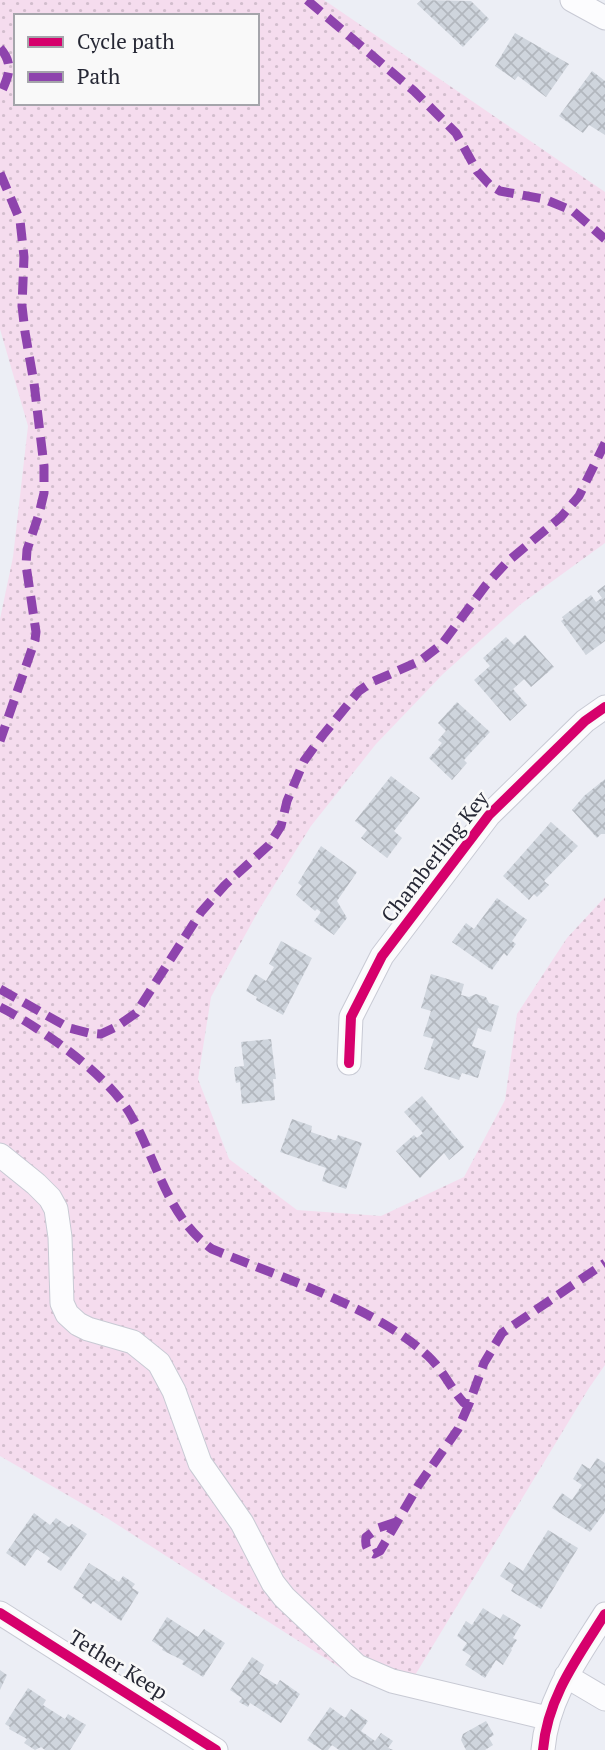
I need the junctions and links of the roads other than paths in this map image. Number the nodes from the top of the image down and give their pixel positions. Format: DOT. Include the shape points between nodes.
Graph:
graph roads {
  1 [pos="572,0"];
  2 [pos="605,19"];
  3 [pos="605,707"];
  4 [pos="349,1063"];
  5 [pos="0,1155"];
  6 [pos="0,1613"];
  7 [pos="605,1614"];
  8 [pos="566,1676"];
  9 [pos="605,1699"];
  10 [pos="547,1718"];
  11 [pos="216,1750"];
  12 [pos="543,1750"];
  1 -- 2 [label="street"];
  3 -- 4 [label="street, Chamberling Key" via="489,815 382,956 351,1017"];
  5 -- 10 [label="street" via="36,1184 56,1209 62,1303 67,1314 89,1329 133,1342 159,1363 200,1463 242,1523 284,1597 368,1673"];
  6 -- 11 [label="street, Tether Keep"];
  7 -- 8 [label="street"];
  8 -- 9 [label="street"];
  8 -- 10 [label="street"];
  10 -- 12 [label="street"];
}
